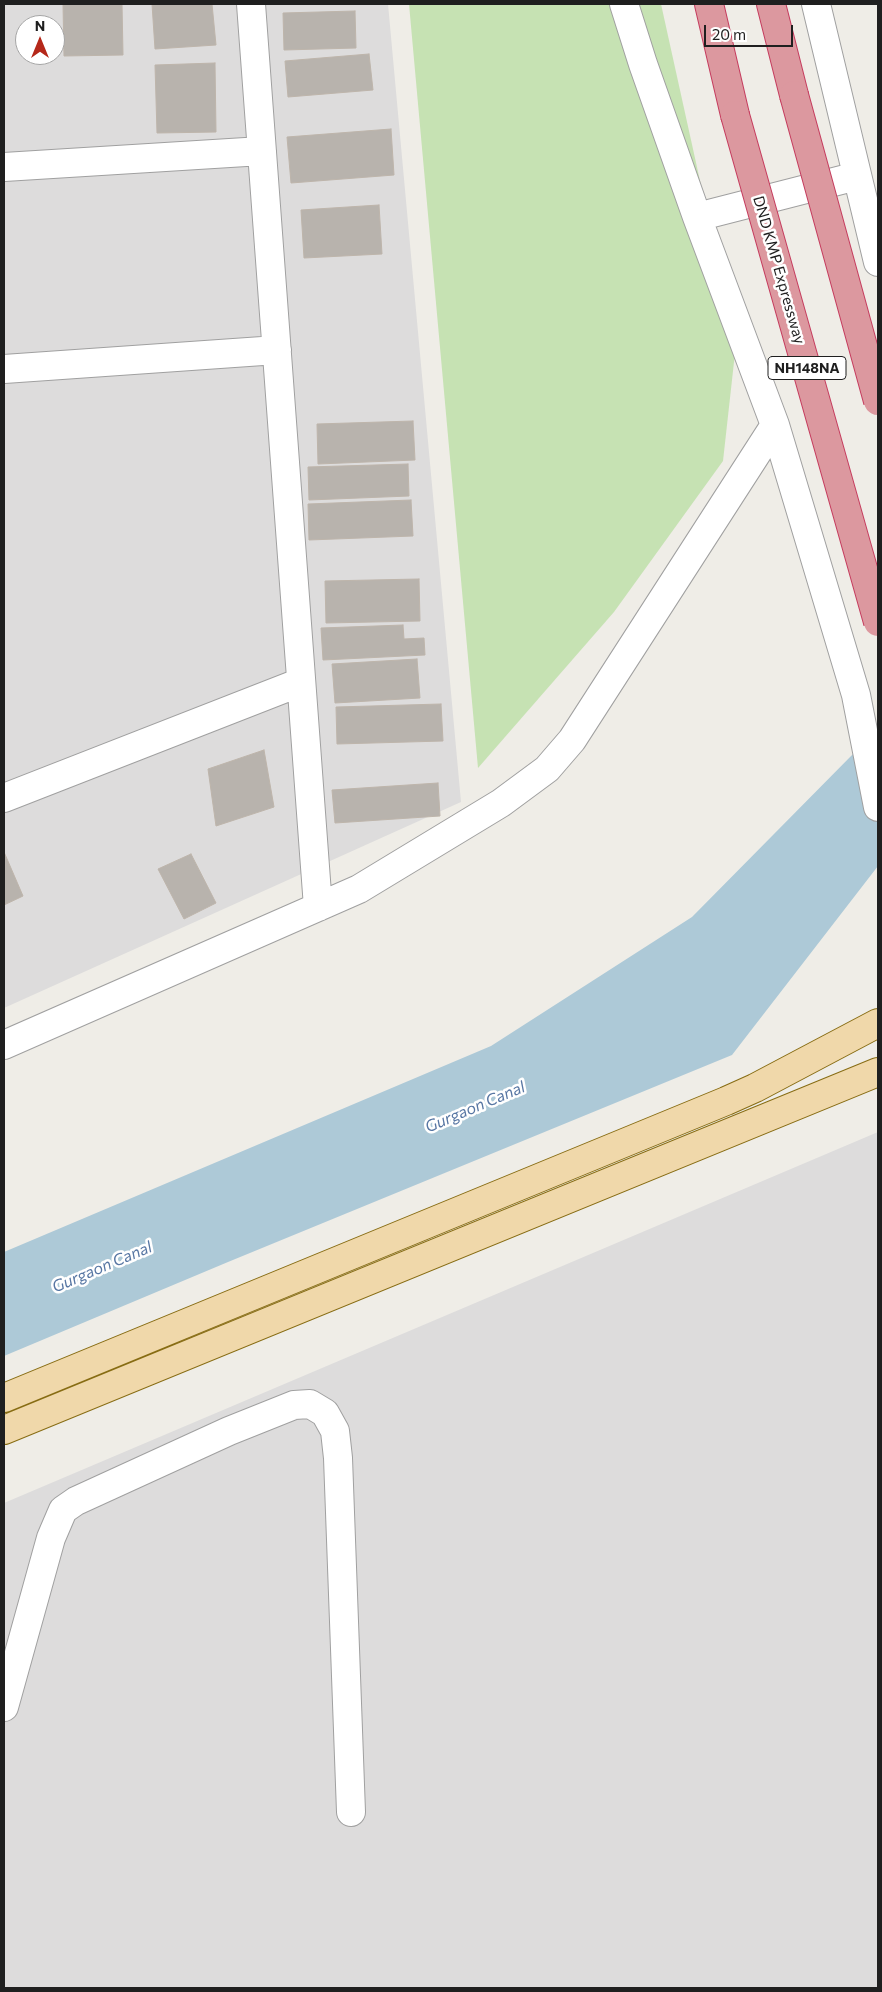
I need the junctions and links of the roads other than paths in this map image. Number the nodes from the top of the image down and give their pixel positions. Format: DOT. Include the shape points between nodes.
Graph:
graph roads {
  1 [pos="251,4"];
  2 [pos="624,4"];
  3 [pos="709,4"];
  4 [pos="771,4"];
  5 [pos="816,4"];
  6 [pos="262,152"];
  7 [pos="4,168"];
  8 [pos="857,176"];
  9 [pos="697,216"];
  10 [pos="878,262"];
  11 [pos="277,350"];
  12 [pos="4,369"];
  13 [pos="878,402"];
  14 [pos="775,425"];
  15 [pos="878,622"];
  16 [pos="302,682"];
  17 [pos="4,798"];
  18 [pos="878,807"];
  19 [pos="318,907"];
  20 [pos="878,1023"];
  21 [pos="4,1045"];
  22 [pos="878,1072"];
  23 [pos="4,1398"];
  24 [pos="4,1430"];
  25 [pos="4,1707"];
  26 [pos="351,1812"];
  1 -- 6 [label="street"];
  2 -- 9 [label="street"];
  3 -- 15 [label="highway, DND KMP Expressway / NH148NA, bridge" via="735,114"];
  4 -- 13 [label="highway, NH148NA, bridge"];
  5 -- 8 [label="street"];
  6 -- 7 [label="street"];
  6 -- 11 [label="street"];
  8 -- 9 [label="street"];
  8 -- 10 [label="street"];
  9 -- 14 [label="street"];
  11 -- 12 [label="street"];
  11 -- 16 [label="street"];
  14 -- 18 [label="street" via="856,696"];
  14 -- 19 [label="street" via="572,740 547,769 501,803 358,889"];
  16 -- 17 [label="street"];
  16 -- 19 [label="street"];
  19 -- 21 [label="street"];
  20 -- 23 [label="main road" via="726,1101"];
  22 -- 24 [label="main road"];
  25 -- 26 [label="street" via="51,1538 63,1510 76,1500 229,1431 294,1405 310,1404 325,1413 335,1431 338,1458"];
}
